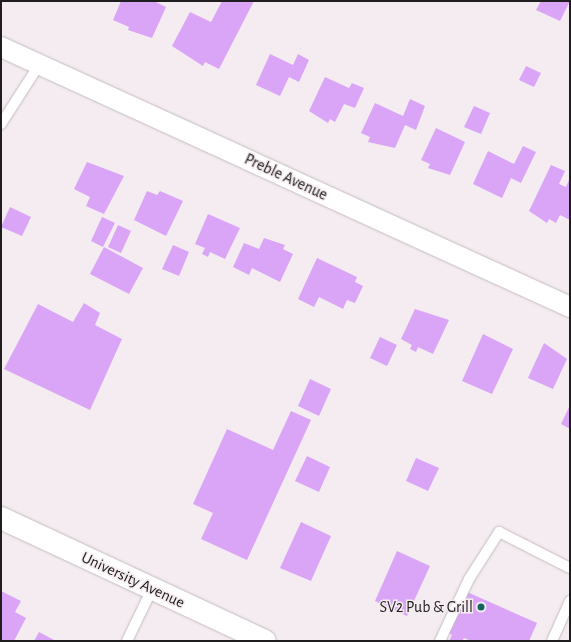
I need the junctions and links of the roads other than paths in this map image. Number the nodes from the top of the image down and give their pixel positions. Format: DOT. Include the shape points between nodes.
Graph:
graph roads {
  1 [pos="1,47"];
  2 [pos="39,65"];
  3 [pos="1,124"];
  4 [pos="570,307"];
  5 [pos="1,518"];
  6 [pos="570,568"];
  7 [pos="152,589"];
  8 [pos="570,601"];
  9 [pos="127,641"];
  10 [pos="265,641"];
  11 [pos="440,641"];
  12 [pos="552,641"];
  1 -- 2 [label="street, Preble Avenue"];
  2 -- 3 [label="lane"];
  2 -- 4 [label="street, Preble Avenue"];
  5 -- 7 [label="main road, University Avenue"];
  6 -- 11 [label="lane" via="499,532 469,579"];
  7 -- 9 [label="lane"];
  7 -- 10 [label="main road, University Avenue"];
  8 -- 12 [label="lane"];
}
